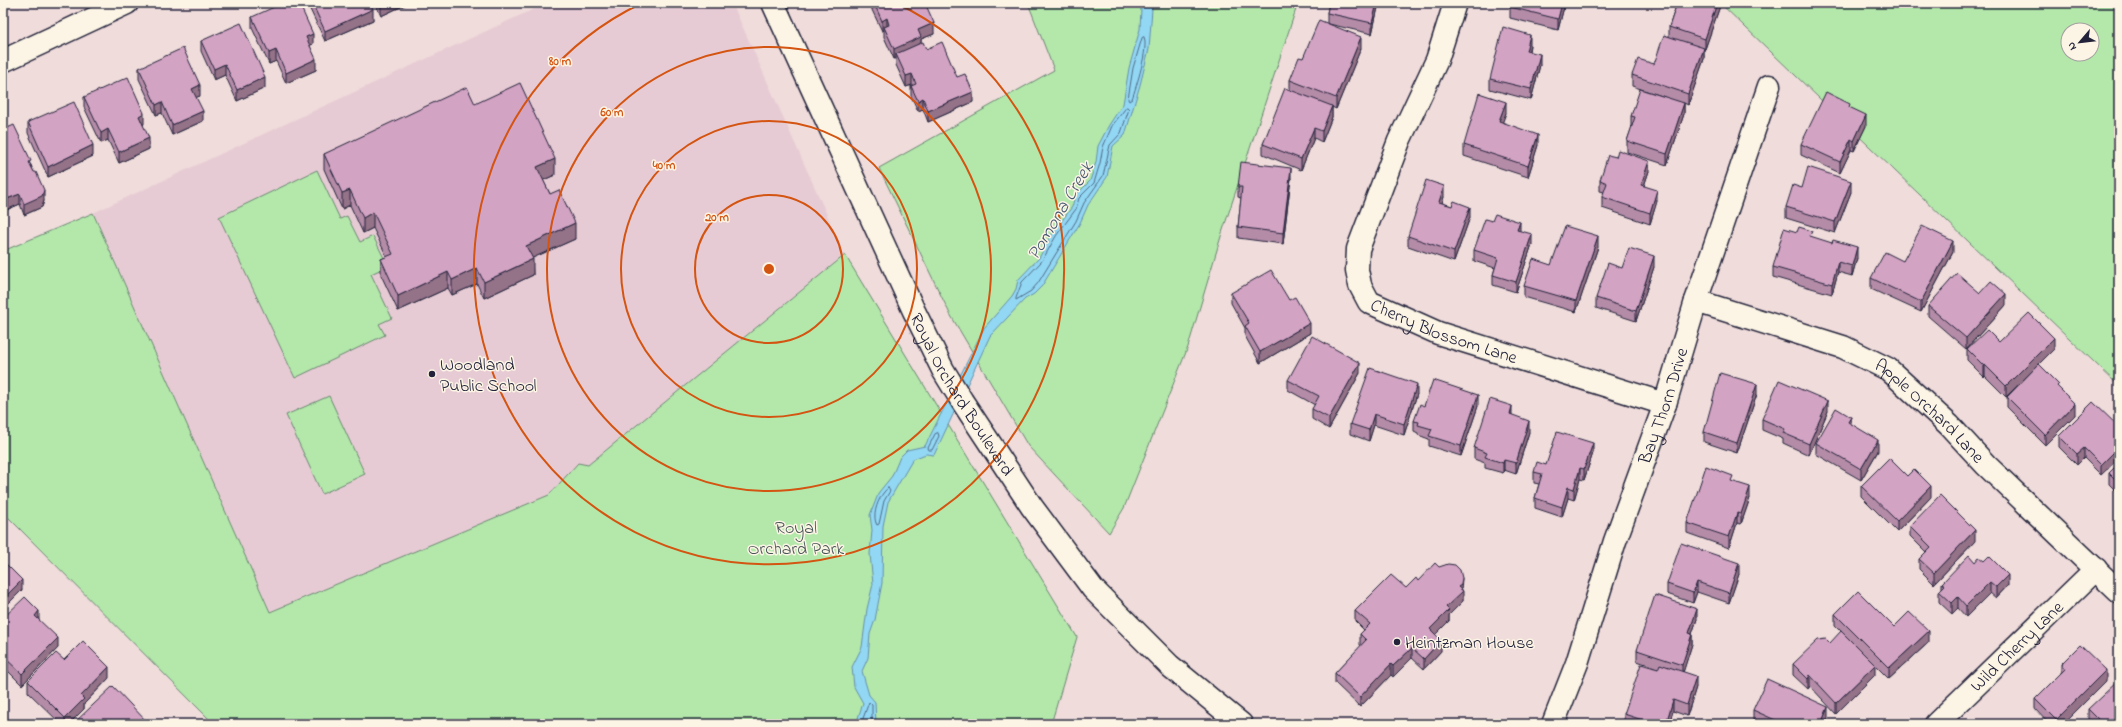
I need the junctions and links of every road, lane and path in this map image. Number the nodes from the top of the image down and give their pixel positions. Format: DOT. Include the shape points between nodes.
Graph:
graph roads {
  1 [pos="127,3"];
  2 [pos="773,3"];
  3 [pos="1455,3"];
  4 [pos="3,61"];
  5 [pos="1769,86"];
  6 [pos="1696,301"];
  7 [pos="1665,404"];
  8 [pos="2096,569"];
  9 [pos="2119,592"];
  10 [pos="1241,724"];
  11 [pos="1552,724"];
  12 [pos="1936,724"];
  1 -- 4 [label="street"];
  2 -- 10 [label="street, Royal Orchard Boulevard" via="914,311 962,401 1032,507 1093,589 1170,666"];
  3 -- 7 [label="street, Cherry Blossom Lane" via="1437,60 1399,141 1358,249 1357,270 1360,285 1369,302 1438,333"];
  5 -- 6 [label="street, Bay Thorn Drive"];
  6 -- 7 [label="street, Bay Thorn Drive"];
  6 -- 8 [label="street, Apple Orchard Lane" via="1843,347 1888,370 1949,425 1986,465"];
  7 -- 11 [label="street, Bay Thorn Drive" via="1615,541 1577,664"];
  8 -- 9 [label="street, Apple Orchard Lane"];
  8 -- 12 [label="street, Wild Cherry Lane"];
}
